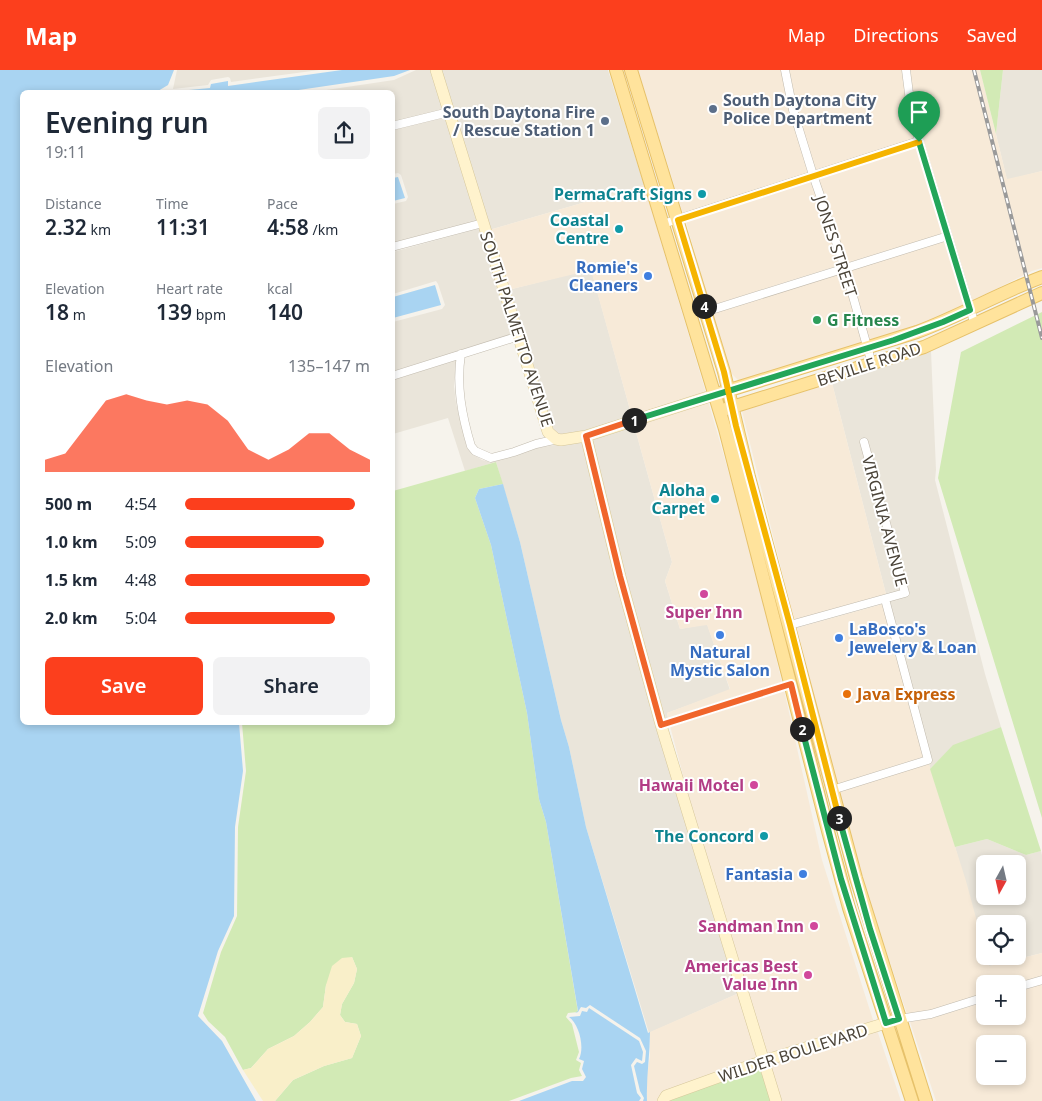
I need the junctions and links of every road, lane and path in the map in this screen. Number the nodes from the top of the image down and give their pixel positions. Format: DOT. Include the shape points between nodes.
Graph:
graph roads {
  1 [pos="436,70"];
  2 [pos="618,70"];
  3 [pos="631,70"];
  4 [pos="785,70"];
  5 [pos="906,70"];
  6 [pos="449,112"];
  7 [pos="395,125"];
  8 [pos="919,142"];
  9 [pos="813,175"];
  10 [pos="678,220"];
  11 [pos="483,223"];
  12 [pos="663,224"];
  13 [pos="948,236"];
  14 [pos="395,246"];
  15 [pos="845,268"];
  16 [pos="1042,277"];
  17 [pos="1042,294"];
  18 [pos="970,310"];
  19 [pos="705,312"];
  20 [pos="975,325"];
  21 [pos="519,336"];
  22 [pos="868,348"];
  23 [pos="460,354"];
  24 [pos="872,364"];
  25 [pos="395,375"];
  26 [pos="728,391"];
  27 [pos="714,395"];
  28 [pos="726,409"];
  29 [pos="586,436"];
  30 [pos="558,439"];
  31 [pos="864,442"];
  32 [pos="767,592"];
  33 [pos="885,599"];
  34 [pos="789,621"];
  35 [pos="791,684"];
  36 [pos="661,725"];
  37 [pos="811,766"];
  38 [pos="832,790"];
  39 [pos="1042,980"];
  40 [pos="1026,985"];
  41 [pos="976,1000"];
  42 [pos="899,1019"];
  43 [pos="886,1023"];
  44 [pos="763,1061"];
  45 [pos="664,1101"];
  46 [pos="776,1101"];
  47 [pos="912,1101"];
  48 [pos="926,1101"];
  1 -- 6 [label="street, SOUTH PALMETTO AVENUE"];
  2 -- 12 [label="main road"];
  3 -- 10 [label="main road"];
  4 -- 9 [label="street, JONES STREET" via="793,110"];
  5 -- 8 [label="street" via="910,109"];
  6 -- 7 [label="street"];
  6 -- 11 [label="street, SOUTH PALMETTO AVENUE"];
  8 -- 9 [label="street"];
  8 -- 13 [label="street"];
  9 -- 10 [label="street"];
  9 -- 15 [label="street, JONES STREET"];
  10 -- 12 [label="street"];
  10 -- 19 [label="main road"];
  11 -- 14 [label="street"];
  11 -- 21 [label="street, SOUTH PALMETTO AVENUE"];
  12 -- 27 [label="main road"];
  13 -- 15 [label="street"];
  13 -- 18 [label="street"];
  15 -- 19 [label="street"];
  15 -- 22 [label="street, JONES STREET"];
  16 -- 18 [label="main road, BEVILLE ROAD"];
  17 -- 20 [label="main road, BEVILLE ROAD"];
  18 -- 20 [label="street"];
  18 -- 22 [label="main road, BEVILLE ROAD"];
  19 -- 26 [label="main road"];
  20 -- 24 [label="main road, BEVILLE ROAD" via="924,347"];
  21 -- 23 [label="street"];
  21 -- 30 [label="street, SOUTH PALMETTO AVENUE" via="548,432"];
  22 -- 24 [label="street, JONES STREET"];
  22 -- 26 [label="main road, BEVILLE ROAD"];
  23 -- 25 [label="street"];
  23 -- 30 [label="street" via="460,402 471,446 476,451 491,458"];
  24 -- 28 [label="main road, BEVILLE ROAD"];
  26 -- 27 [label="main road, BEVILLE ROAD"];
  26 -- 28 [label="main road"];
  27 -- 28 [label="main road"];
  27 -- 29 [label="street, BEVILLE ROAD"];
  28 -- 32 [label="main road"];
  28 -- 34 [label="main road"];
  29 -- 30 [label="street, SOUTH PALMETTO AVENUE"];
  29 -- 36 [label="street"];
  31 -- 33 [label="street, VIRGINIA AVENUE" via="905,594"];
  32 -- 34 [label="main road" via="774,596"];
  32 -- 35 [label="main road"];
  33 -- 34 [label="street"];
  33 -- 38 [label="street, VIRGINIA AVENUE" via="928,760"];
  34 -- 38 [label="main road"];
  35 -- 36 [label="street"];
  35 -- 37 [label="main road"];
  36 -- 44 [label="street"];
  37 -- 38 [label="main road" via="823,784"];
  37 -- 43 [label="main road"];
  38 -- 42 [label="main road" via="863,905"];
  39 -- 40 [label="street"];
  41 -- 42 [label="street, WILDER BOULEVARD" via="932,1014"];
  42 -- 43 [label="street, WILDER BOULEVARD"];
  42 -- 48 [label="main road"];
  43 -- 44 [label="street, WILDER BOULEVARD"];
  43 -- 47 [label="main road"];
  44 -- 45 [label="street, WILDER BOULEVARD" via="666,1096"];
  44 -- 46 [label="street"];
}
